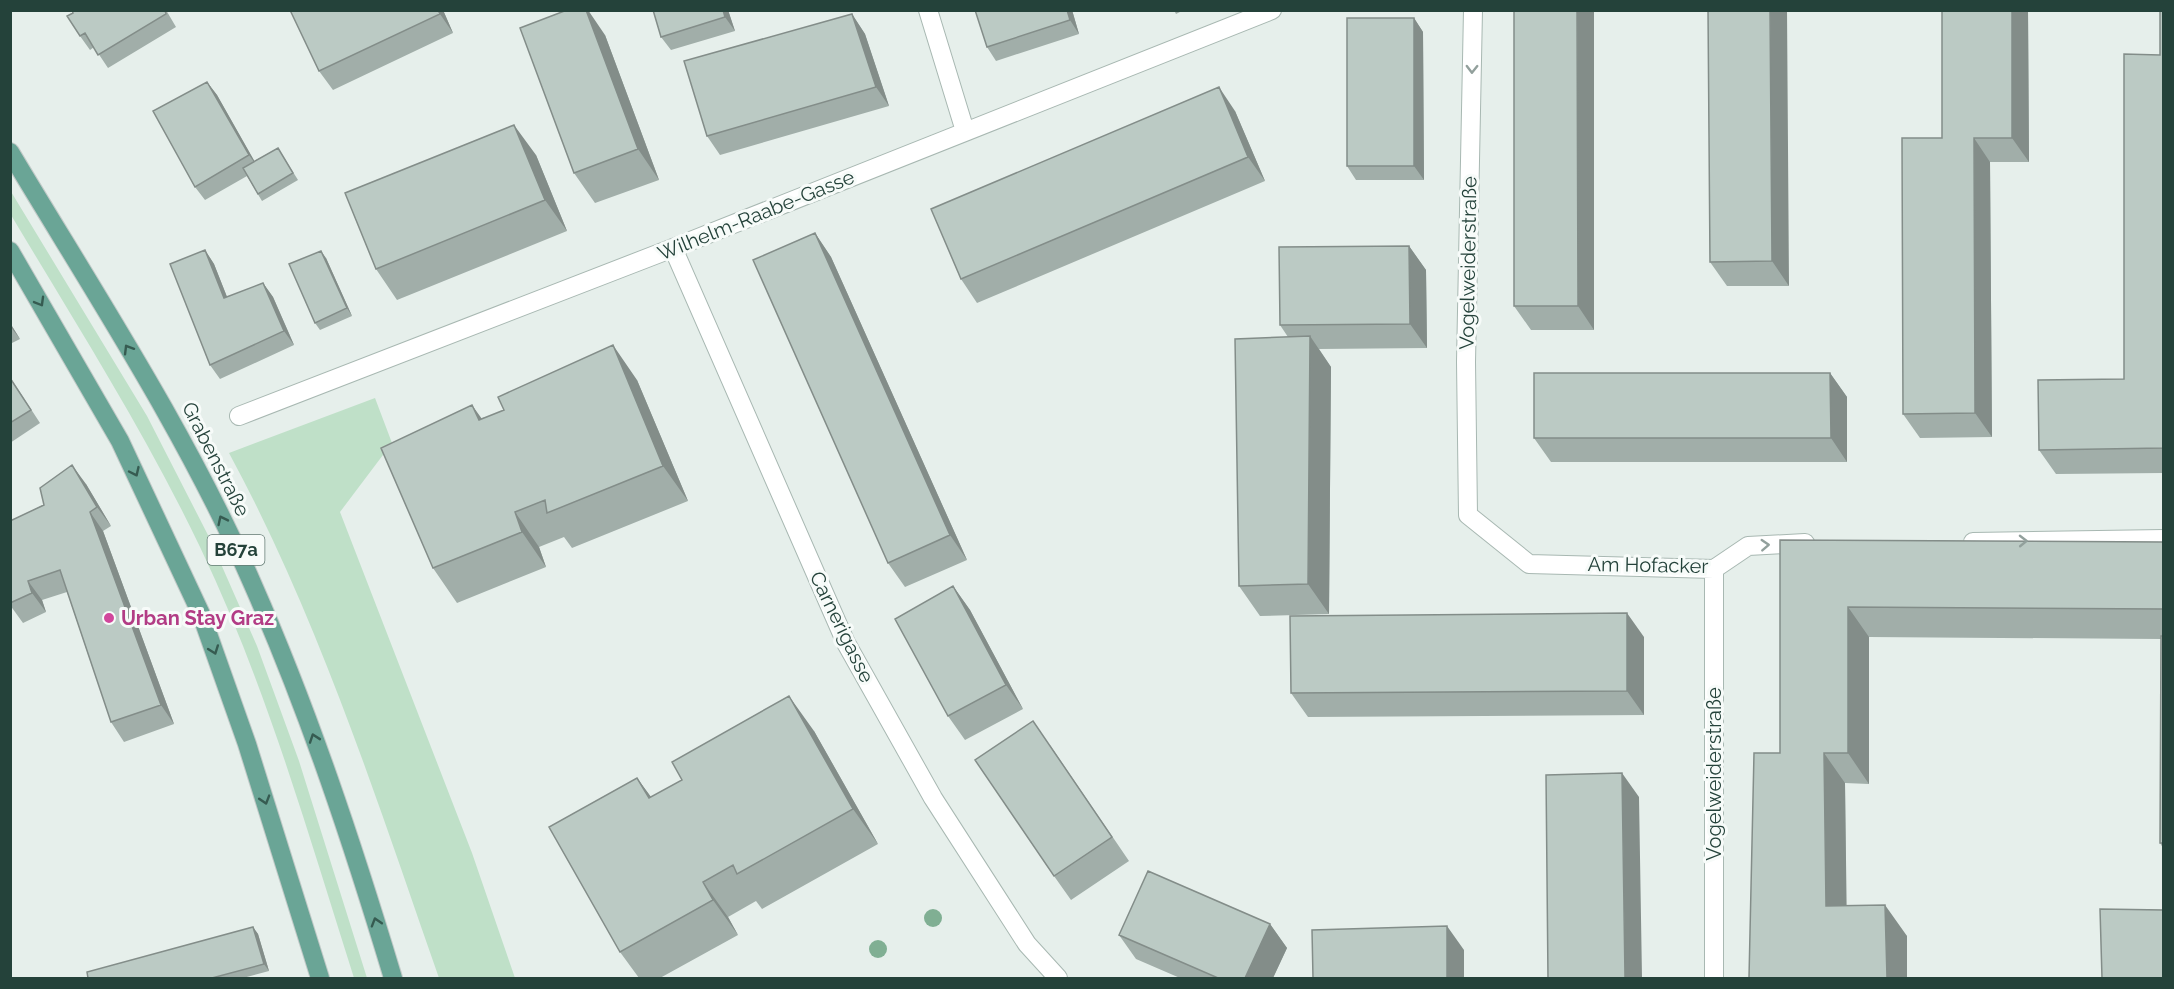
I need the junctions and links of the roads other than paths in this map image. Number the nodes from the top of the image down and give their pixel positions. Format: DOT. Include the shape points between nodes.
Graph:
graph roads {
  1 [pos="928,10"];
  2 [pos="1272,10"];
  3 [pos="1473,10"];
  4 [pos="965,131"];
  5 [pos="10,152"];
  6 [pos="673,248"];
  7 [pos="10,251"];
  8 [pos="239,416"];
  9 [pos="1468,515"];
  10 [pos="2163,539"];
  11 [pos="1956,542"];
  12 [pos="1825,543"];
  13 [pos="1714,569"];
  14 [pos="320,978"];
  15 [pos="393,978"];
  16 [pos="1058,978"];
  17 [pos="1714,978"];
  1 -- 4 [label="street"];
  2 -- 4 [label="street, Wilhelm-Raabe-Gasse"];
  3 -- 9 [label="street, Vogelweiderstraße, one-way" via="1466,376"];
  4 -- 6 [label="street, Wilhelm-Raabe-Gasse"];
  15 -- 5 [label="main road, Grabenstraße / B67a, one-way" via="361,870 303,707 253,584 168,414"];
  6 -- 8 [label="street, Wilhelm-Raabe-Gasse"];
  6 -- 16 [label="street, Carnerigasse" via="846,643 933,798 1027,944"];
  7 -- 14 [label="main road, B67a, one-way" via="120,441 201,614 247,744"];
  9 -- 13 [label="street, Am Hofacker" via="1529,564"];
  11 -- 10 [label="street, one-way"];
  13 -- 12 [label="street, Am Hofacker, one-way" via="1748,546"];
  13 -- 17 [label="street, Vogelweiderstraße"];
}
